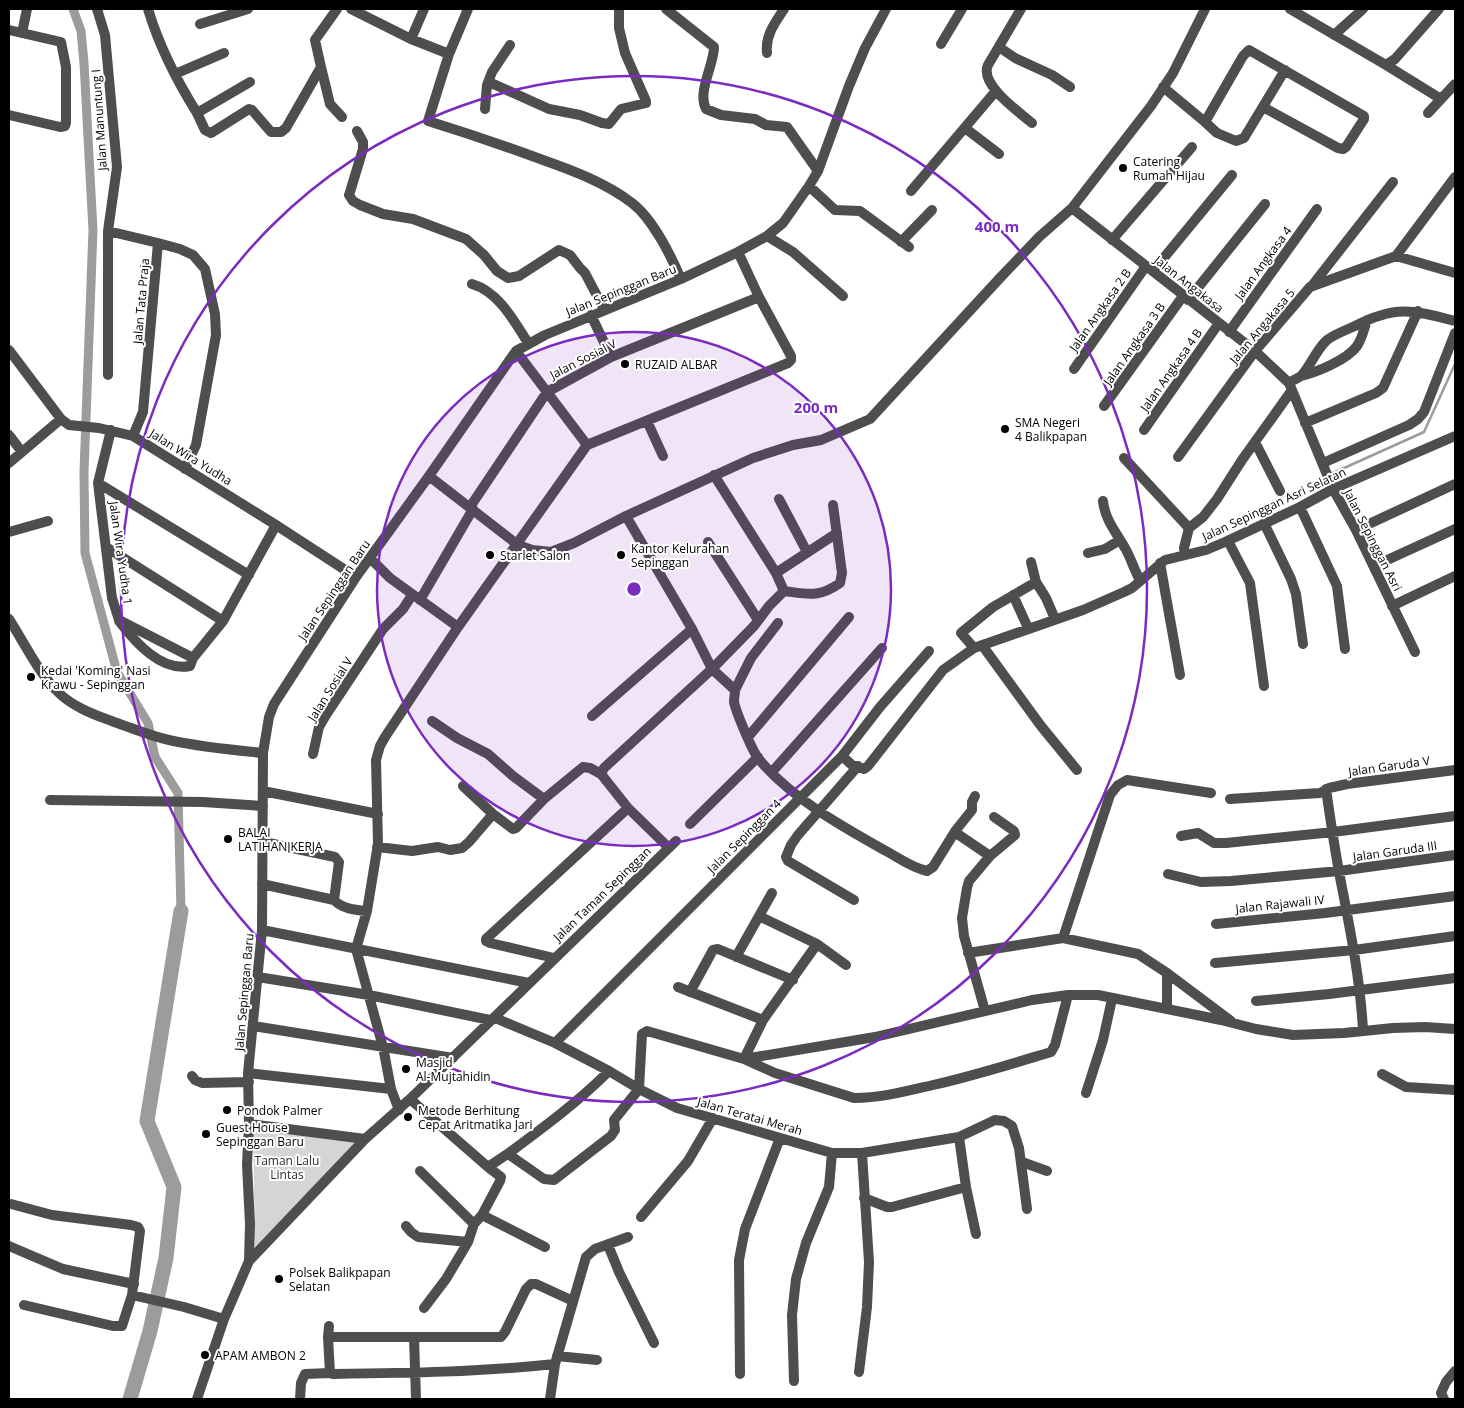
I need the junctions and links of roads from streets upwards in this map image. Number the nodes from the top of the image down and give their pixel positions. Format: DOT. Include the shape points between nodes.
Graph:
graph roads {
  1 [pos="27,9"];
  2 [pos="97,9"];
  3 [pos="148,9"];
  4 [pos="248,9"];
  5 [pos="336,9"];
  6 [pos="351,9"];
  7 [pos="424,9"];
  8 [pos="468,9"];
  9 [pos="619,9"];
  10 [pos="666,9"];
  11 [pos="784,9"];
  12 [pos="886,9"];
  13 [pos="962,9"];
  14 [pos="1021,9"];
  15 [pos="1205,9"];
  16 [pos="1290,9"];
  17 [pos="1363,9"];
  18 [pos="1438,9"];
  19 [pos="200,24"];
  20 [pos="9,30"];
  21 [pos="22,33"];
  22 [pos="1334,35"];
  23 [pos="412,39"];
  24 [pos="941,44"];
  25 [pos="510,45"];
  26 [pos="999,47"];
  27 [pos="224,53"];
  28 [pos="766,53"];
  29 [pos="449,54"];
  30 [pos="1386,65"];
  31 [pos="321,67"];
  32 [pos="1285,70"];
  33 [pos="174,74"];
  34 [pos="250,82"];
  35 [pos="488,82"];
  36 [pos="1455,84"];
  37 [pos="1070,87"];
  38 [pos="1163,87"];
  39 [pos="995,92"];
  40 [pos="1441,99"];
  41 [pos="1262,108"];
  42 [pos="485,110"];
  43 [pos="197,113"];
  44 [pos="1428,113"];
  45 [pos="9,115"];
  46 [pos="342,117"];
  47 [pos="1204,122"];
  48 [pos="1032,123"];
  49 [pos="965,128"];
  50 [pos="357,131"];
  51 [pos="1192,147"];
  52 [pos="999,154"];
  53 [pos="818,171"];
  54 [pos="1232,175"];
  55 [pos="1455,177"];
  56 [pos="1392,182"];
  57 [pos="809,186"];
  58 [pos="911,191"];
  59 [pos="1265,204"];
  60 [pos="1072,208"];
  61 [pos="1317,209"];
  62 [pos="932,210"];
  63 [pos="108,230"];
  64 [pos="767,236"];
  65 [pos="1112,240"];
  66 [pos="158,243"];
  67 [pos="738,252"];
  68 [pos="1396,256"];
  69 [pos="1149,269"];
  70 [pos="1455,273"];
  71 [pos="681,279"];
  72 [pos="472,284"];
  73 [pos="1310,288"];
  74 [pos="843,296"];
  75 [pos="759,297"];
  76 [pos="1186,298"];
  77 [pos="604,310"];
  78 [pos="1418,312"];
  79 [pos="591,315"];
  80 [pos="1366,320"];
  81 [pos="1455,321"];
  82 [pos="1219,323"];
  83 [pos="1229,332"];
  84 [pos="1455,333"];
  85 [pos="528,343"];
  86 [pos="9,350"];
  87 [pos="516,351"];
  88 [pos="1255,351"];
  89 [pos="611,357"];
  90 [pos="1074,369"];
  91 [pos="108,375"];
  92 [pos="1302,376"];
  93 [pos="1290,386"];
  94 [pos="547,392"];
  95 [pos="1104,406"];
  96 [pos="647,421"];
  97 [pos="65,422"];
  98 [pos="1305,423"];
  99 [pos="111,430"];
  100 [pos="1144,430"];
  101 [pos="9,435"];
  102 [pos="133,436"];
  103 [pos="1455,436"];
  104 [pos="1255,442"];
  105 [pos="587,445"];
  106 [pos="22,452"];
  107 [pos="664,456"];
  108 [pos="1178,457"];
  109 [pos="1124,458"];
  110 [pos="9,463"];
  111 [pos="1324,464"];
  112 [pos="185,469"];
  113 [pos="714,475"];
  114 [pos="429,476"];
  115 [pos="98,483"];
  116 [pos="1455,484"];
  117 [pos="1332,487"];
  118 [pos="1280,491"];
  119 [pos="779,499"];
  120 [pos="1103,501"];
  121 [pos="832,505"];
  122 [pos="1300,507"];
  123 [pos="472,508"];
  124 [pos="626,516"];
  125 [pos="48,521"];
  126 [pos="1264,523"];
  127 [pos="276,525"];
  128 [pos="1189,529"];
  129 [pos="1455,529"];
  130 [pos="1356,530"];
  131 [pos="9,532"];
  132 [pos="837,533"];
  133 [pos="1228,541"];
  134 [pos="708,542"];
  135 [pos="1122,543"];
  136 [pos="518,545"];
  137 [pos="106,547"];
  138 [pos="807,552"];
  139 [pos="1185,552"];
  140 [pos="1088,553"];
  141 [pos="370,558"];
  142 [pos="1031,562"];
  143 [pos="1160,563"];
  144 [pos="1374,566"];
  145 [pos="776,573"];
  146 [pos="249,575"];
  147 [pos="1455,576"];
  148 [pos="356,577"];
  149 [pos="1140,580"];
  150 [pos="1036,582"];
  151 [pos="784,591"];
  152 [pos="1013,595"];
  153 [pos="416,598"];
  154 [pos="1392,606"];
  155 [pos="849,617"];
  156 [pos="9,619"];
  157 [pos="1055,619"];
  158 [pos="119,620"];
  159 [pos="223,620"];
  160 [pos="758,620"];
  161 [pos="778,623"];
  162 [pos="458,627"];
  163 [pos="1028,628"];
  164 [pos="692,629"];
  165 [pos="1303,644"];
  166 [pos="978,647"];
  167 [pos="882,648"];
  168 [pos="1345,650"];
  169 [pos="929,651"];
  170 [pos="1415,652"];
  171 [pos="193,658"];
  172 [pos="712,669"];
  173 [pos="1180,675"];
  174 [pos="1264,686"];
  175 [pos="734,689"];
  176 [pos="592,716"];
  177 [pos="432,721"];
  178 [pos="748,737"];
  179 [pos="263,753"];
  180 [pos="313,754"];
  181 [pos="842,756"];
  182 [pos="758,757"];
  183 [pos="858,766"];
  184 [pos="1077,770"];
  185 [pos="1455,770"];
  186 [pos="772,772"];
  187 [pos="601,774"];
  188 [pos="463,786"];
  189 [pos="1326,789"];
  190 [pos="263,791"];
  191 [pos="1211,793"];
  192 [pos="975,796"];
  193 [pos="800,797"];
  194 [pos="544,799"];
  195 [pos="1230,799"];
  196 [pos="50,800"];
  197 [pos="263,806"];
  198 [pos="628,808"];
  199 [pos="820,811"];
  200 [pos="378,814"];
  201 [pos="493,814"];
  202 [pos="1455,816"];
  203 [pos="994,817"];
  204 [pos="690,824"];
  205 [pos="956,830"];
  206 [pos="1333,832"];
  207 [pos="1180,836"];
  208 [pos="264,842"];
  209 [pos="377,847"];
  210 [pos="1455,855"];
  211 [pos="990,856"];
  212 [pos="1339,871"];
  213 [pos="1168,874"];
  214 [pos="262,884"];
  215 [pos="772,893"];
  216 [pos="1455,896"];
  217 [pos="334,900"];
  218 [pos="854,900"];
  219 [pos="1346,909"];
  220 [pos="367,912"];
  221 [pos="759,916"];
  222 [pos="1216,924"];
  223 [pos="262,930"];
  224 [pos="1455,936"];
  225 [pos="1063,938"];
  226 [pos="817,944"];
  227 [pos="356,949"];
  228 [pos="1354,950"];
  229 [pos="968,953"];
  230 [pos="736,957"];
  231 [pos="554,958"];
  232 [pos="1216,963"];
  233 [pos="846,965"];
  234 [pos="1167,973"];
  235 [pos="258,977"];
  236 [pos="1455,978"];
  237 [pos="793,980"];
  238 [pos="529,983"];
  239 [pos="678,987"];
  240 [pos="1360,989"];
  241 [pos="690,992"];
  242 [pos="369,995"];
  243 [pos="1068,995"];
  244 [pos="1112,999"];
  245 [pos="1256,1001"];
  246 [pos="1166,1009"];
  247 [pos="985,1011"];
  248 [pos="493,1019"];
  249 [pos="762,1020"];
  250 [pos="1235,1023"];
  251 [pos="253,1026"];
  252 [pos="1455,1029"];
  253 [pos="1363,1030"];
  254 [pos="555,1043"];
  255 [pos="383,1047"];
  256 [pos="453,1058"];
  257 [pos="744,1059"];
  258 [pos="609,1071"];
  259 [pos="1382,1074"];
  260 [pos="192,1076"];
  261 [pos="249,1078"];
  262 [pos="391,1089"];
  263 [pos="639,1089"];
  264 [pos="1455,1090"];
  265 [pos="1086,1093"];
  266 [pos="410,1099"];
  267 [pos="398,1110"];
  268 [pos="713,1118"];
  269 [pos="249,1124"];
  270 [pos="780,1138"];
  271 [pos="959,1138"];
  272 [pos="365,1139"];
  273 [pos="509,1153"];
  274 [pos="832,1153"];
  275 [pos="862,1153"];
  276 [pos="1022,1162"];
  277 [pos="488,1167"];
  278 [pos="420,1171"];
  279 [pos="1047,1171"];
  280 [pos="966,1187"];
  281 [pos="864,1198"];
  282 [pos="11,1204"];
  283 [pos="1027,1209"];
  284 [pos="482,1215"];
  285 [pos="641,1218"];
  286 [pos="474,1224"];
  287 [pos="406,1226"];
  288 [pos="976,1234"];
  289 [pos="628,1237"];
  290 [pos="468,1242"];
  291 [pos="9,1246"];
  292 [pos="608,1246"];
  293 [pos="545,1247"];
  294 [pos="249,1261"];
  295 [pos="135,1291"];
  296 [pos="573,1301"];
  297 [pos="24,1306"];
  298 [pos="424,1308"];
  299 [pos="224,1319"];
  300 [pos="414,1337"];
  301 [pos="654,1343"];
  302 [pos="556,1360"];
  303 [pos="597,1360"];
  304 [pos="1455,1371"];
  305 [pos="859,1372"];
  306 [pos="330,1373"];
  307 [pos="415,1373"];
  308 [pos="740,1374"];
  309 [pos="794,1382"];
  310 [pos="197,1399"];
  311 [pos="300,1399"];
  312 [pos="416,1399"];
  313 [pos="550,1399"];
  314 [pos="1444,1399"];
  1 -- 21 [label="street"];
  2 -- 63 [label="street, Jalan Manuntung I" via="105,35 117,166"];
  3 -- 33 [label="street"];
  4 -- 19 [label="street"];
  5 -- 31 [label="street" via="315,40"];
  6 -- 23 [label="street"];
  7 -- 23 [label="street"];
  8 -- 29 [label="street"];
  9 -- 35 [label="street" via="619,28 625,53 646,103 621,109 609,124 549,108"];
  10 -- 53 [label="street" via="714,47 703,101 706,109 721,115 756,119 770,126 787,127"];
  11 -- 28 [label="street" via="770,32"];
  12 -- 53 [label="street, Jalan Sepinggan Baru" via="849,86"];
  13 -- 24 [label="street"];
  14 -- 26 [label="street"];
  15 -- 38 [label="street" via="1180,62"];
  16 -- 22 [label="street"];
  17 -- 22 [label="street"];
  18 -- 30 [label="street" via="1395,59"];
  20 -- 21 [label="street"];
  21 -- 45 [label="street" via="61,42 66,67 66,123 60,127"];
  22 -- 30 [label="street"];
  23 -- 29 [label="street"];
  25 -- 35 [label="street"];
  26 -- 37 [label="street"];
  26 -- 39 [label="street" via="986,69"];
  27 -- 33 [label="street"];
  29 -- 71 [label="street" via="428,121 509,147 615,192 633,204 647,220"];
  30 -- 40 [label="street"];
  31 -- 43 [label="street" via="281,132 271,132 249,109 211,133 205,130"];
  31 -- 46 [label="street" via="330,104"];
  32 -- 41 [label="street"];
  32 -- 41 [label="street" via="1364,116 1364,119 1343,149"];
  32 -- 47 [label="street" via="1252,51 1246,52"];
  33 -- 43 [label="street"];
  34 -- 43 [label="street"];
  35 -- 42 [label="street"];
  36 -- 40 [label="street"];
  38 -- 47 [label="street"];
  38 -- 60 [label="street"];
  39 -- 48 [label="street"];
  39 -- 49 [label="street"];
  40 -- 44 [label="street"];
  41 -- 47 [label="street" via="1244,138 1236,141 1217,133"];
  49 -- 52 [label="street"];
  49 -- 58 [label="street"];
  50 -- 77 [label="street" via="363,149 350,192 353,201 383,214 413,219 466,239 496,271 508,278 519,276 559,250 565,252 588,278"];
  51 -- 65 [label="street"];
  53 -- 57 [label="street, Jalan Sepinggan Baru"];
  54 -- 69 [label="street, Jalan Angkasa 2 B"];
  55 -- 68 [label="street"];
  56 -- 73 [label="street"];
  57 -- 62 [label="street" via="835,210 860,211 905,244"];
  57 -- 64 [label="street, Jalan Sepinggan Baru" via="783,223"];
  59 -- 76 [label="street, Jalan Angkasa 3 B"];
  60 -- 65 [label="street, Jalan Angakasa"];
  60 -- 113 [label="street" via="1039,237 870,419 821,440 793,445"];
  61 -- 83 [label="street, Jalan Angkasa 4"];
  63 -- 66 [label="street, Jalan Tata Praja"];
  63 -- 91 [label="street"];
  64 -- 67 [label="street, Jalan Sepinggan Baru"];
  64 -- 74 [label="street" via="793,252"];
  65 -- 69 [label="street, Jalan Angakasa"];
  66 -- 102 [label="street, Jalan Tata Praja" via="143,412"];
  66 -- 112 [label="street" via="193,255 205,269 215,314 216,335 196,445"];
  67 -- 71 [label="street, Jalan Sepinggan Baru"];
  67 -- 75 [label="street"];
  68 -- 70 [label="street"];
  68 -- 73 [label="street, Jalan Angakasa 5"];
  69 -- 76 [label="street, Jalan Angakasa"];
  69 -- 90 [label="street, Jalan Angkasa 2 B"];
  71 -- 77 [label="street, Jalan Sepinggan Baru"];
  72 -- 85 [label="street" via="498,300"];
  73 -- 88 [label="street, Jalan Angakasa 5"];
  75 -- 89 [label="street, Jalan Sosial V"];
  75 -- 96 [label="street" via="791,360"];
  76 -- 82 [label="street, Jalan Angakasa"];
  76 -- 95 [label="street, Jalan Angkasa 3 B"];
  77 -- 79 [label="street, Jalan Sepinggan Baru"];
  78 -- 80 [label="street" via="1387,312"];
  78 -- 81 [label="street"];
  78 -- 98 [label="street" via="1383,388"];
  79 -- 85 [label="street, Jalan Sepinggan Baru"];
  79 -- 89 [label="street"];
  80 -- 92 [label="street" via="1327,340"];
  80 -- 92 [label="street" via="1356,348 1328,366"];
  82 -- 83 [label="street, Jalan Angakasa"];
  82 -- 100 [label="street, Jalan Angkasa 4 B"];
  83 -- 88 [label="street, Jalan Angakasa"];
  84 -- 111 [label="street" via="1428,404 1418,419"];
  85 -- 87 [label="street, Jalan Sepinggan Baru"];
  86 -- 97 [label="street"];
  87 -- 94 [label="street"];
  87 -- 114 [label="street, Jalan Sepinggan Baru"];
  88 -- 93 [label="street, Jalan Angakasa"];
  88 -- 108 [label="street, Jalan Angakasa 5"];
  89 -- 94 [label="street, Jalan Sosial V"];
  92 -- 93 [label="street"];
  93 -- 98 [label="street, Jalan Sepinggan Asri"];
  93 -- 104 [label="street"];
  94 -- 105 [label="street"];
  94 -- 123 [label="street, Jalan Sosial V"];
  96 -- 105 [label="street"];
  96 -- 107 [label="street"];
  97 -- 99 [label="street, Jalan Wira Yudha"];
  97 -- 106 [label="street"];
  98 -- 111 [label="street, Jalan Sepinggan Asri"];
  99 -- 102 [label="street, Jalan Wira Yudha"];
  99 -- 115 [label="street, Jalan Wira Yudha 1"];
  101 -- 106 [label="street"];
  102 -- 112 [label="street, Jalan Wira Yudha"];
  103 -- 117 [label="street, Jalan Sepinggan Asri Selatan"];
  104 -- 118 [label="street"];
  104 -- 128 [label="street" via="1217,499"];
  105 -- 136 [label="street"];
  106 -- 110 [label="street"];
  109 -- 128 [label="street"];
  111 -- 117 [label="street, Jalan Sepinggan Asri"];
  112 -- 127 [label="street, Jalan Wira Yudha"];
  113 -- 124 [label="street"];
  113 -- 145 [label="street"];
  114 -- 123 [label="street"];
  114 -- 141 [label="street, Jalan Sepinggan Baru"];
  115 -- 137 [label="street, Jalan Wira Yudha 1"];
  115 -- 146 [label="street"];
  116 -- 130 [label="street"];
  117 -- 122 [label="street, Jalan Sepinggan Asri Selatan"];
  117 -- 130 [label="street, Jalan Sepinggan Asri"];
  119 -- 138 [label="street"];
  120 -- 135 [label="street" via="1108,520"];
  121 -- 132 [label="street"];
  122 -- 126 [label="street, Jalan Sepinggan Asri Selatan"];
  122 -- 168 [label="street" via="1337,586"];
  123 -- 136 [label="street"];
  123 -- 153 [label="street, Jalan Sosial V"];
  124 -- 136 [label="street" via="551,552"];
  124 -- 164 [label="street"];
  125 -- 131 [label="street"];
  126 -- 133 [label="street, Jalan Sepinggan Asri Selatan"];
  126 -- 165 [label="street" via="1296,594"];
  127 -- 146 [label="street"];
  127 -- 148 [label="street, Jalan Wira Yudha"];
  128 -- 139 [label="street"];
  129 -- 144 [label="street"];
  130 -- 144 [label="street, Jalan Sepinggan Asri"];
  132 -- 138 [label="street"];
  132 -- 151 [label="street" via="842,573 840,583 814,595"];
  133 -- 139 [label="street, Jalan Sepinggan Asri Selatan"];
  133 -- 174 [label="street" via="1250,583"];
  134 -- 160 [label="street"];
  135 -- 140 [label="street"];
  135 -- 149 [label="street"];
  136 -- 162 [label="street"];
  137 -- 158 [label="street, Jalan Wira Yudha 1" via="112,598"];
  137 -- 159 [label="street"];
  138 -- 145 [label="street"];
  139 -- 143 [label="street, Jalan Sepinggan Asri Selatan"];
  141 -- 148 [label="street, Jalan Sepinggan Baru"];
  141 -- 153 [label="street"];
  142 -- 150 [label="street"];
  143 -- 149 [label="street, Jalan Sepinggan Asri Selatan"];
  143 -- 173 [label="street"];
  144 -- 154 [label="street, Jalan Sepinggan Asri"];
  145 -- 151 [label="street"];
  146 -- 159 [label="street"];
  147 -- 154 [label="street"];
  148 -- 179 [label="street, Jalan Sepinggan Baru" via="279,694 268,717"];
  149 -- 157 [label="street, Jalan Sepinggan Asri Selatan" via="1124,592"];
  150 -- 152 [label="street"];
  150 -- 157 [label="street"];
  151 -- 160 [label="street"];
  152 -- 163 [label="street"];
  152 -- 166 [label="street" via="961,633"];
  153 -- 162 [label="street"];
  153 -- 180 [label="street, Jalan Sosial V" via="383,629 331,707 319,726"];
  154 -- 170 [label="street, Jalan Sepinggan Asri"];
  155 -- 178 [label="street"];
  156 -- 179 [label="street" via="39,668 61,695 77,706 166,740"];
  157 -- 163 [label="street, Jalan Sepinggan Asri Selatan"];
  158 -- 171 [label="street, Jalan Wira Yudha 1"];
  158 -- 171 [label="street" via="136,643 158,659 181,668 190,666"];
  159 -- 171 [label="street"];
  160 -- 172 [label="street"];
  161 -- 175 [label="street" via="751,658"];
  162 -- 200 [label="street" via="380,746 376,760"];
  163 -- 166 [label="street, Jalan Sepinggan Asri Selatan"];
  164 -- 172 [label="street"];
  164 -- 176 [label="street"];
  166 -- 183 [label="street, Jalan Sepinggan Asri Selatan" via="944,670 868,766 864,769"];
  166 -- 184 [label="street"];
  167 -- 186 [label="street"];
  169 -- 181 [label="street, Jalan Sepinggan 4"];
  172 -- 175 [label="street"];
  172 -- 187 [label="street"];
  175 -- 178 [label="street" via="734,703"];
  177 -- 194 [label="street" via="488,754"];
  178 -- 182 [label="street"];
  179 -- 190 [label="street, Jalan Sepinggan Baru"];
  181 -- 183 [label="street"];
  181 -- 193 [label="street, Jalan Sepinggan 4"];
  182 -- 186 [label="street"];
  182 -- 204 [label="street"];
  183 -- 199 [label="street"];
  185 -- 189 [label="street, Jalan Garuda V"];
  186 -- 193 [label="street"];
  187 -- 194 [label="street" via="583,767"];
  187 -- 198 [label="street, Jalan Taman Sepinggan"];
  188 -- 201 [label="street"];
  189 -- 195 [label="street, Jalan Garuda V" via="1320,793"];
  189 -- 206 [label="street"];
  190 -- 197 [label="street, Jalan Sepinggan Baru"];
  190 -- 200 [label="street"];
  191 -- 225 [label="street" via="1127,780 1118,785 1110,795"];
  192 -- 205 [label="street" via="972,810"];
  193 -- 199 [label="street"];
  193 -- 254 [label="street, Jalan Sepinggan 4"];
  194 -- 201 [label="street" via="513,829"];
  196 -- 197 [label="street"];
  197 -- 208 [label="street, Jalan Sepinggan Baru"];
  198 -- 231 [label="street, Jalan Taman Sepinggan" via="672,844"];
  198 -- 231 [label="street" via="486,938 486,941"];
  199 -- 205 [label="street" via="910,865 927,870"];
  199 -- 218 [label="street" via="791,845 786,856 788,861"];
  200 -- 209 [label="street"];
  201 -- 209 [label="street" via="462,848 412,851"];
  202 -- 206 [label="street"];
  203 -- 211 [label="street" via="1015,834"];
  205 -- 211 [label="street"];
  206 -- 207 [label="street" via="1217,844 1198,833"];
  206 -- 212 [label="street"];
  208 -- 214 [label="street, Jalan Sepinggan Baru"];
  208 -- 217 [label="street" via="335,857 339,862"];
  209 -- 220 [label="street"];
  210 -- 212 [label="street, Jalan Garuda III"];
  211 -- 229 [label="street" via="967,888 962,918"];
  212 -- 213 [label="street, Jalan Garuda III" via="1212,883"];
  212 -- 219 [label="street"];
  214 -- 217 [label="street"];
  214 -- 223 [label="street, Jalan Sepinggan Baru"];
  215 -- 221 [label="street"];
  216 -- 219 [label="street, Jalan Rajawali IV"];
  217 -- 220 [label="street" via="350,909"];
  219 -- 222 [label="street, Jalan Rajawali IV"];
  219 -- 228 [label="street"];
  220 -- 227 [label="street"];
  221 -- 226 [label="street"];
  221 -- 230 [label="street"];
  223 -- 227 [label="street"];
  223 -- 235 [label="street, Jalan Sepinggan Baru"];
  224 -- 228 [label="street"];
  225 -- 229 [label="street"];
  225 -- 234 [label="street" via="1138,954"];
  226 -- 233 [label="street"];
  226 -- 237 [label="street"];
  227 -- 238 [label="street"];
  227 -- 242 [label="street"];
  228 -- 232 [label="street"];
  228 -- 240 [label="street"];
  229 -- 247 [label="street"];
  230 -- 237 [label="street"];
  230 -- 241 [label="street" via="713,950"];
  231 -- 238 [label="street, Jalan Taman Sepinggan"];
  234 -- 246 [label="street"];
  234 -- 250 [label="street"];
  235 -- 242 [label="street, Jalan Teratai Merah"];
  235 -- 251 [label="street, Jalan Sepinggan Baru"];
  236 -- 240 [label="street"];
  237 -- 249 [label="street"];
  238 -- 248 [label="street, Jalan Taman Sepinggan"];
  239 -- 241 [label="street"];
  240 -- 245 [label="street"];
  240 -- 253 [label="street"];
  241 -- 249 [label="street"];
  242 -- 248 [label="street, Jalan Teratai Merah"];
  242 -- 255 [label="street"];
  243 -- 244 [label="street" via="1098,995"];
  243 -- 247 [label="street"];
  243 -- 257 [label="street" via="1050,1052 909,1091 854,1098 775,1074"];
  244 -- 246 [label="street"];
  244 -- 265 [label="street"];
  246 -- 250 [label="street"];
  247 -- 257 [label="street" via="875,1037"];
  248 -- 254 [label="street, Jalan Teratai Merah"];
  248 -- 256 [label="street, Jalan Taman Sepinggan"];
  249 -- 257 [label="street"];
  250 -- 253 [label="street" via="1293,1035"];
  251 -- 255 [label="street"];
  251 -- 261 [label="street, Jalan Sepinggan Baru"];
  252 -- 253 [label="street"];
  254 -- 258 [label="street, Jalan Teratai Merah"];
  255 -- 256 [label="street"];
  255 -- 262 [label="street"];
  256 -- 266 [label="street, Jalan Taman Sepinggan"];
  257 -- 263 [label="street" via="647,1031 642,1034"];
  258 -- 263 [label="street, Jalan Teratai Merah"];
  258 -- 273 [label="street" via="570,1107"];
  259 -- 264 [label="street" via="1406,1087"];
  260 -- 261 [label="street" via="202,1083"];
  261 -- 262 [label="street"];
  261 -- 269 [label="street, Jalan Sepinggan Baru"];
  262 -- 267 [label="street"];
  263 -- 268 [label="street, Jalan Teratai Merah" via="677,1108"];
  263 -- 273 [label="street" via="614,1120 615,1130 611,1136 554,1180 544,1179"];
  266 -- 267 [label="street, Jalan Taman Sepinggan"];
  266 -- 277 [label="street"];
  267 -- 272 [label="street, Jalan Taman Sepinggan"];
  268 -- 270 [label="street, Jalan Teratai Merah"];
  268 -- 285 [label="street" via="688,1161"];
  269 -- 272 [label="street"];
  269 -- 294 [label="street, Jalan Sepinggan Baru"];
  270 -- 274 [label="street, Jalan Teratai Merah"];
  270 -- 308 [label="street" via="745,1229 739,1260"];
  271 -- 275 [label="street, Jalan Teratai Merah"];
  271 -- 276 [label="street, Jalan Teratai Merah" via="995,1120 1004,1121 1012,1126"];
  271 -- 280 [label="street"];
  272 -- 294 [label="street, Jalan Taman Sepinggan"];
  273 -- 277 [label="street"];
  274 -- 275 [label="street, Jalan Teratai Merah"];
  274 -- 309 [label="street" via="829,1188 806,1243 796,1279 792,1315"];
  275 -- 281 [label="street"];
  276 -- 279 [label="street"];
  276 -- 283 [label="street"];
  277 -- 284 [label="street" via="501,1177"];
  278 -- 286 [label="street"];
  280 -- 281 [label="street" via="892,1207"];
  280 -- 288 [label="street"];
  281 -- 305 [label="street" via="867,1307"];
  282 -- 295 [label="street" via="52,1215 138,1226"];
  284 -- 286 [label="street"];
  284 -- 293 [label="street"];
  286 -- 290 [label="street"];
  287 -- 290 [label="street" via="418,1237"];
  289 -- 292 [label="street"];
  290 -- 298 [label="street"];
  291 -- 295 [label="street" via="63,1269"];
  292 -- 296 [label="street" via="595,1249 586,1257"];
  292 -- 301 [label="street"];
  294 -- 299 [label="street, Jalan Sepinggan Baru"];
  295 -- 297 [label="street" via="122,1326"];
  295 -- 299 [label="street"];
  296 -- 300 [label="street" via="531,1284 504,1336"];
  296 -- 302 [label="street"];
  299 -- 310 [label="street, Jalan Sepinggan Baru"];
  300 -- 306 [label="street" via="329,1331"];
  300 -- 307 [label="street"];
  302 -- 303 [label="street"];
  302 -- 307 [label="street" via="497,1370"];
  302 -- 313 [label="street"];
  304 -- 314 [label="street" via="1441,1393"];
  306 -- 307 [label="street"];
  306 -- 311 [label="street" via="305,1374"];
  307 -- 312 [label="street"];
}
